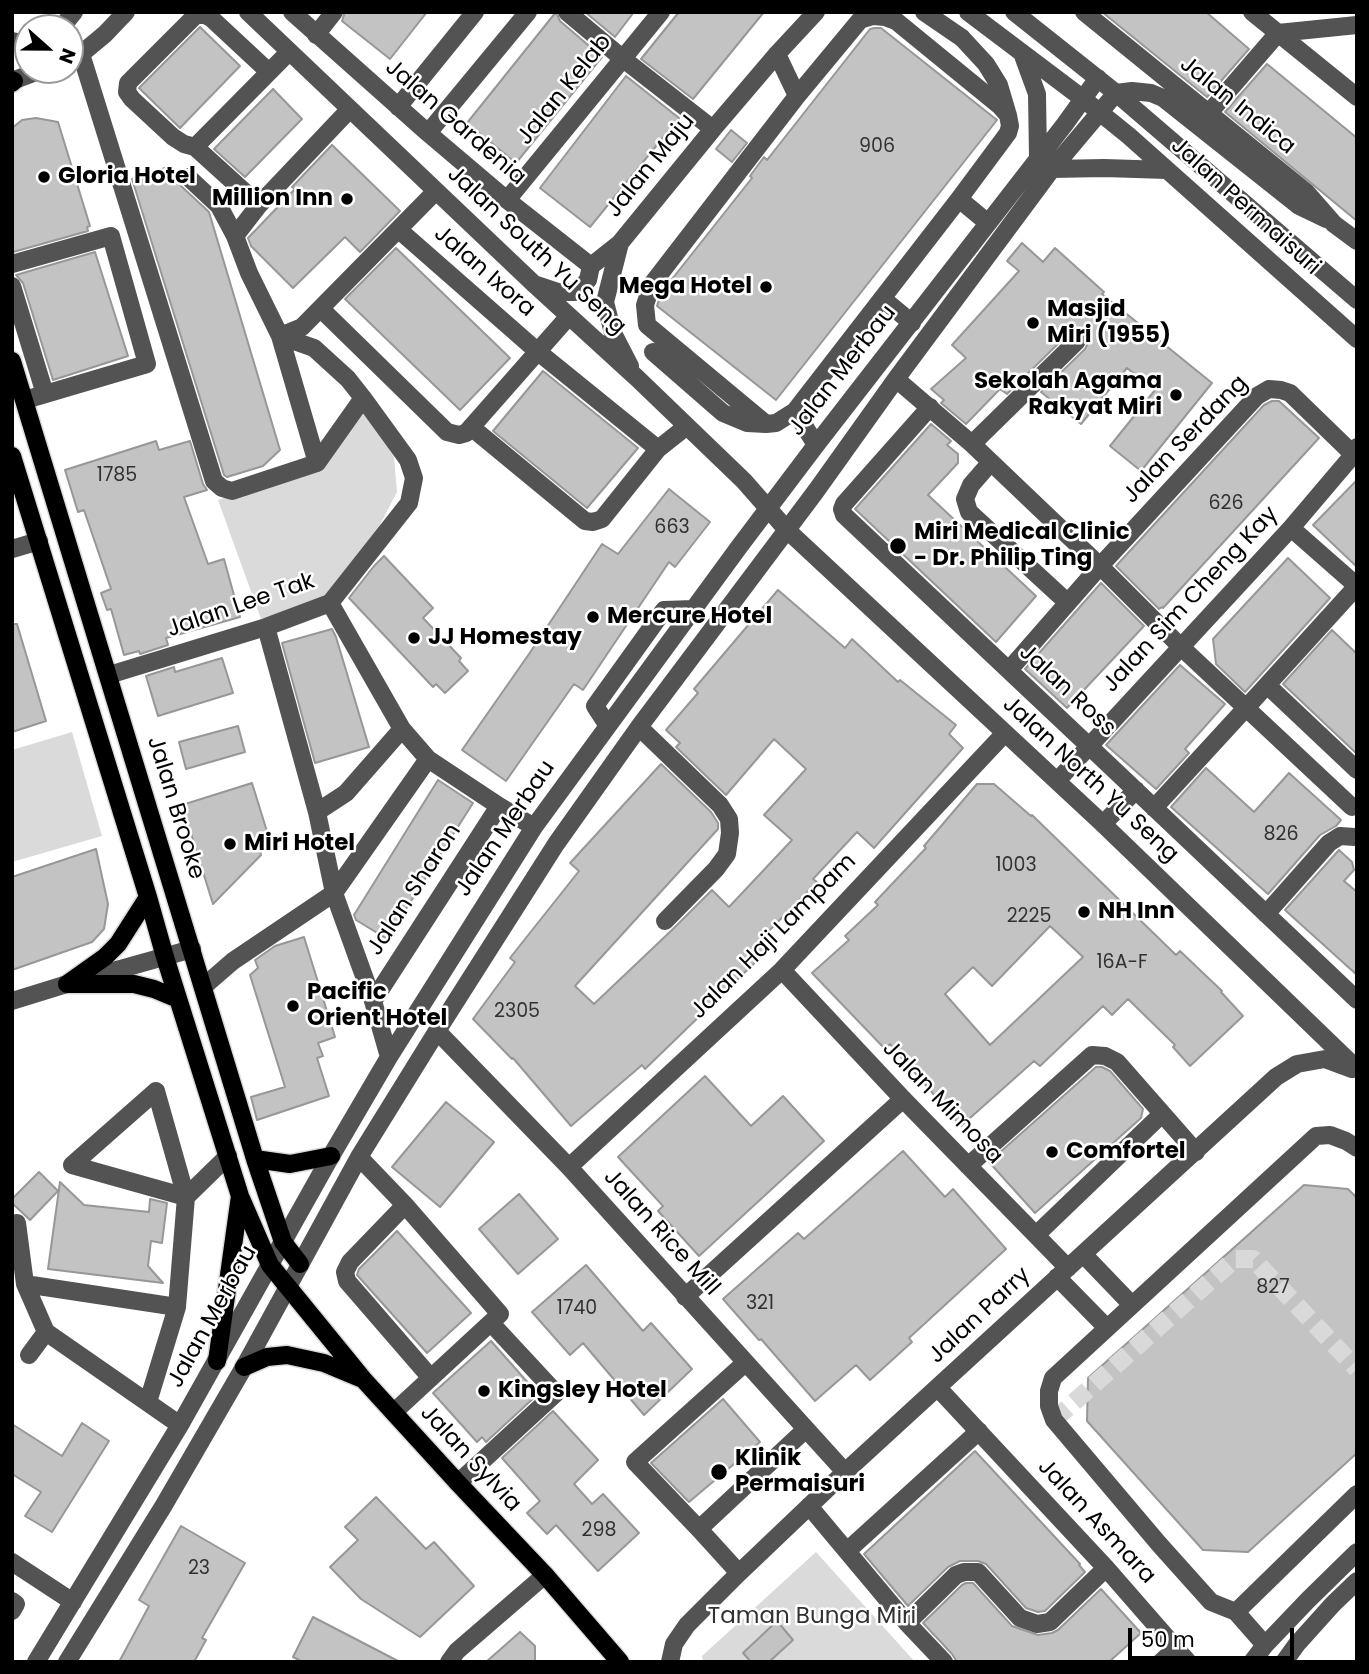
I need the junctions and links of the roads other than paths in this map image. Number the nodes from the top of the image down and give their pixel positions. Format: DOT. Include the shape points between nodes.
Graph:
graph roads {
  1 [pos="126,12"];
  2 [pos="248,12"];
  3 [pos="292,12"];
  4 [pos="334,12"];
  5 [pos="475,12"];
  6 [pos="528,12"];
  7 [pos="567,12"];
  8 [pos="661,12"];
  9 [pos="816,12"];
  10 [pos="924,12"];
  11 [pos="968,12"];
  12 [pos="1014,12"];
  13 [pos="1084,12"];
  14 [pos="1252,12"];
  15 [pos="1357,25"];
  16 [pos="1278,33"];
  17 [pos="316,35"];
  18 [pos="84,51"];
  19 [pos="289,52"];
  20 [pos="1022,53"];
  21 [pos="777,54"];
  22 [pos="622,58"];
  23 [pos="270,72"];
  24 [pos="1098,78"];
  25 [pos="84,82"];
  26 [pos="1116,93"];
  27 [pos="797,96"];
  28 [pos="1357,97"];
  29 [pos="1082,98"];
  30 [pos="398,107"];
  31 [pos="349,110"];
  32 [pos="1099,112"];
  33 [pos="1208,114"];
  34 [pos="1008,115"];
  35 [pos="713,129"];
  36 [pos="428,133"];
  37 [pos="195,147"];
  38 [pos="1038,157"];
  39 [pos="1052,169"];
  40 [pos="1167,170"];
  41 [pos="188,177"];
  42 [pos="435,191"];
  43 [pos="959,199"];
  44 [pos="507,200"];
  45 [pos="259,205"];
  46 [pos="988,223"];
  47 [pos="1334,224"];
  48 [pos="399,230"];
  49 [pos="235,236"];
  50 [pos="1357,241"];
  51 [pos="620,243"];
  52 [pos="12,264"];
  53 [pos="591,265"];
  54 [pos="534,284"];
  55 [pos="12,286"];
  56 [pos="1355,297"];
  57 [pos="883,299"];
  58 [pos="321,309"];
  59 [pos="569,316"];
  60 [pos="912,323"];
  61 [pos="280,335"];
  62 [pos="1357,339"];
  63 [pos="1077,341"];
  64 [pos="537,351"];
  65 [pos="653,352"];
  66 [pos="12,360"];
  67 [pos="637,378"];
  68 [pos="896,379"];
  69 [pos="46,394"];
  70 [pos="363,398"];
  71 [pos="24,400"];
  72 [pos="930,407"];
  73 [pos="795,411"];
  74 [pos="766,424"];
  75 [pos="687,426"];
  76 [pos="471,427"];
  77 [pos="972,444"];
  78 [pos="816,445"];
  79 [pos="657,449"];
  80 [pos="1356,454"];
  81 [pos="12,456"];
  82 [pos="991,462"];
  83 [pos="317,463"];
  84 [pos="17,489"];
  85 [pos="768,509"];
  86 [pos="1292,528"];
  87 [pos="787,530"];
  88 [pos="38,541"];
  89 [pos="12,549"];
  90 [pos="1100,566"];
  91 [pos="1357,586"];
  92 [pos="710,587"];
  93 [pos="330,603"];
  94 [pos="1068,603"];
  95 [pos="730,605"];
  96 [pos="266,627"];
  97 [pos="1181,647"];
  98 [pos="1009,670"];
  99 [pos="109,675"];
  100 [pos="1267,685"];
  101 [pos="1245,708"];
  102 [pos="639,727"];
  103 [pos="402,729"];
  104 [pos="1005,733"];
  105 [pos="1090,746"];
  106 [pos="428,759"];
  107 [pos="1357,769"];
  108 [pos="1057,781"];
  109 [pos="1136,790"];
  110 [pos="1354,804"];
  111 [pos="499,806"];
  112 [pos="1154,808"];
  113 [pos="317,812"];
  114 [pos="1103,824"];
  115 [pos="534,827"];
  116 [pos="1356,839"];
  117 [pos="334,893"];
  118 [pos="148,897"];
  119 [pos="1266,914"];
  120 [pos="665,921"];
  121 [pos="192,950"];
  122 [pos="165,957"];
  123 [pos="782,970"];
  124 [pos="67,984"];
  125 [pos="203,987"];
  126 [pos="178,999"];
  127 [pos="1357,1000"];
  128 [pos="373,1001"];
  129 [pos="12,1002"];
  130 [pos="437,1031"];
  131 [pos="389,1057"];
  132 [pos="1357,1070"];
  133 [pos="903,1099"];
  134 [pos="1162,1114"];
  135 [pos="1357,1148"];
  136 [pos="1196,1152"];
  137 [pos="228,1156"];
  138 [pos="331,1156"];
  139 [pos="359,1157"];
  140 [pos="255,1159"];
  141 [pos="968,1166"];
  142 [pos="569,1167"];
  143 [pos="240,1196"];
  144 [pos="186,1197"];
  145 [pos="405,1205"];
  146 [pos="17,1223"];
  147 [pos="1036,1235"];
  148 [pos="283,1242"];
  149 [pos="1083,1254"];
  150 [pos="300,1264"];
  151 [pos="270,1265"];
  152 [pos="1062,1272"];
  153 [pos="25,1284"];
  154 [pos="288,1287"];
  155 [pos="685,1297"];
  156 [pos="1132,1305"];
  157 [pos="177,1307"];
  158 [pos="491,1323"];
  159 [pos="1107,1328"];
  160 [pos="46,1332"];
  161 [pos="29,1355"];
  162 [pos="217,1361"];
  163 [pos="745,1363"];
  164 [pos="244,1367"];
  165 [pos="431,1378"];
  166 [pos="363,1379"];
  167 [pos="938,1388"];
  168 [pos="148,1402"];
  169 [pos="394,1412"];
  170 [pos="180,1425"];
  171 [pos="807,1430"];
  172 [pos="979,1431"];
  173 [pos="845,1472"];
  174 [pos="458,1483"];
  175 [pos="1357,1494"];
  176 [pos="809,1506"];
  177 [pos="699,1529"];
  178 [pos="847,1551"];
  179 [pos="1357,1552"];
  180 [pos="12,1562"];
  181 [pos="1106,1568"];
  182 [pos="739,1573"];
  183 [pos="545,1575"];
  184 [pos="1357,1581"];
  185 [pos="12,1601"];
  186 [pos="73,1602"];
  187 [pos="12,1611"];
  188 [pos="1236,1612"];
  189 [pos="907,1623"];
  190 [pos="1265,1644"];
  191 [pos="1177,1647"];
  192 [pos="36,1662"];
  193 [pos="67,1662"];
  194 [pos="449,1662"];
  195 [pos="620,1662"];
  196 [pos="670,1662"];
  197 [pos="944,1662"];
  198 [pos="1161,1662"];
  199 [pos="1188,1662"];
  200 [pos="1252,1662"];
  201 [pos="1284,1662"];
  1 -- 18 [label="street"];
  2 -- 19 [label="street, Jalan South Yu Seng"];
  3 -- 17 [label="street, Jalan Gardenia"];
  4 -- 17 [label="street"];
  5 -- 30 [label="street"];
  6 -- 36 [label="street"];
  7 -- 22 [label="street"];
  8 -- 22 [label="street, Jalan Kelab"];
  9 -- 21 [label="street, Jalan Maju"];
  10 -- 34 [label="street" via="962,38 986,64 999,85"];
  11 -- 20 [label="street, Jalan Permaisuri"];
  12 -- 24 [label="street, Jalan Permaisuri"];
  13 -- 33 [label="street, Jalan Indica"];
  14 -- 16 [label="street"];
  15 -- 16 [label="street"];
  16 -- 28 [label="street"];
  16 -- 33 [label="street"];
  17 -- 30 [label="street, Jalan Gardenia"];
  19 -- 23 [label="street"];
  19 -- 31 [label="street, Jalan South Yu Seng"];
  20 -- 29 [label="street, Jalan Permaisuri"];
  20 -- 38 [label="street" via="1037,94"];
  21 -- 27 [label="street"];
  21 -- 35 [label="street, Jalan Maju"];
  22 -- 35 [label="street"];
  22 -- 44 [label="street, Jalan Kelab"];
  23 -- 37 [label="street"];
  23 -- 37 [label="street" via="211,18 196,15 128,83 132,99 173,137"];
  24 -- 26 [label="street, Jalan Permaisuri"];
  24 -- 29 [label="street, Jalan Merbau"];
  25 -- 83 [label="street" via="214,481 232,491"];
  26 -- 32 [label="street, Jalan Merbau"];
  26 -- 47 [label="street" via="1132,90 1163,98 1299,206"];
  26 -- 56 [label="street, Jalan Permaisuri"];
  27 -- 34 [label="street" via="860,20 885,17 896,21"];
  27 -- 74 [label="street" via="652,284 645,305 647,325"];
  29 -- 32 [label="street, Jalan Permaisuri"];
  29 -- 38 [label="street, Jalan Merbau"];
  30 -- 36 [label="street, Jalan Gardenia"];
  31 -- 42 [label="street, Jalan South Yu Seng"];
  31 -- 45 [label="street"];
  32 -- 39 [label="street, Jalan Merbau"];
  32 -- 40 [label="street, Jalan Permaisuri"];
  33 -- 47 [label="street, Jalan Indica" via="1306,192"];
  34 -- 43 [label="street" via="1008,133"];
  35 -- 51 [label="street, Jalan Maju"];
  36 -- 44 [label="street, Jalan Gardenia"];
  37 -- 45 [label="street"];
  38 -- 46 [label="street, Jalan Merbau"];
  39 -- 40 [label="street"];
  39 -- 68 [label="street, Jalan Merbau"];
  40 -- 62 [label="street, Jalan Permaisuri"];
  41 -- 49 [label="street" via="219,206"];
  42 -- 48 [label="street, Jalan Ixora"];
  42 -- 54 [label="street, Jalan South Yu Seng"];
  43 -- 46 [label="street"];
  43 -- 57 [label="street"];
  44 -- 53 [label="street, Jalan Gardenia"];
  45 -- 49 [label="street"];
  46 -- 60 [label="street, Jalan Merbau"];
  47 -- 50 [label="street, Jalan Indica"];
  48 -- 58 [label="street, Jalan Ixora"];
  48 -- 64 [label="street, Jalan Ixora"];
  49 -- 61 [label="street"];
  51 -- 53 [label="street"];
  51 -- 67 [label="street, Jalan Maju" via="605,302 613,333"];
  52 -- 69 [label="street" via="111,236 147,364"];
  53 -- 54 [label="street" via="588,280 576,292"];
  54 -- 59 [label="street, Jalan South Yu Seng"];
  55 -- 69 [label="street"];
  57 -- 60 [label="street"];
  57 -- 73 [label="street"];
  58 -- 61 [label="street, Jalan Ixora" via="302,327"];
  58 -- 76 [label="street" via="446,432 459,435"];
  59 -- 64 [label="street"];
  59 -- 67 [label="street, Jalan South Yu Seng"];
  60 -- 78 [label="street, Jalan Merbau"];
  61 -- 70 [label="street, Jalan Lee Tak" via="314,348"];
  61 -- 83 [label="street"];
  63 -- 77 [label="street"];
  64 -- 76 [label="street"];
  64 -- 79 [label="street, Jalan Ixora"];
  65 -- 74 [label="street" via="723,413 747,423"];
  66 -- 71 [label="main road, Jalan Brooke"];
  67 -- 75 [label="street, Jalan South Yu Seng"];
  68 -- 72 [label="street"];
  68 -- 87 [label="street, Jalan Merbau"];
  69 -- 71 [label="street"];
  70 -- 83 [label="street"];
  70 -- 93 [label="street, Jalan Lee Tak" via="408,460 414,478 409,503"];
  71 -- 99 [label="main road, Jalan Brooke"];
  72 -- 77 [label="street"];
  72 -- 98 [label="street, Jalan Ross" via="842,509"];
  73 -- 74 [label="street"];
  73 -- 78 [label="street"];
  75 -- 79 [label="street"];
  75 -- 85 [label="street, Jalan South Yu Seng"];
  76 -- 79 [label="street" via="584,521 602,519"];
  77 -- 82 [label="street"];
  78 -- 85 [label="street, Jalan Merbau"];
  80 -- 86 [label="street, Jalan Sim Cheng Kay"];
  80 -- 90 [label="street, Jalan Serdang" via="1290,394 1269,389 1257,396"];
  81 -- 84 [label="main road"];
  82 -- 90 [label="street"];
  82 -- 94 [label="street" via="971,485 965,499 969,512"];
  84 -- 88 [label="main road"];
  85 -- 87 [label="street, Jalan South Yu Seng"];
  85 -- 92 [label="street, Jalan Merbau"];
  86 -- 91 [label="street"];
  86 -- 97 [label="street, Jalan Sim Cheng Kay"];
  87 -- 95 [label="street, Jalan Merbau"];
  87 -- 104 [label="street, Jalan North Yu Seng"];
  88 -- 89 [label="street"];
  88 -- 118 [label="main road"];
  90 -- 94 [label="street, Jalan Serdang"];
  90 -- 97 [label="street"];
  91 -- 100 [label="street"];
  92 -- 95 [label="street"];
  92 -- 115 [label="street, Jalan Merbau"];
  93 -- 96 [label="street, Jalan Lee Tak"];
  93 -- 103 [label="street"];
  94 -- 98 [label="street, Jalan Serdang"];
  95 -- 102 [label="street, Jalan Merbau"];
  96 -- 99 [label="street, Jalan Lee Tak"];
  96 -- 113 [label="street"];
  97 -- 101 [label="street"];
  97 -- 105 [label="street, Jalan Sim Cheng Kay"];
  98 -- 105 [label="street, Jalan Ross"];
  99 -- 121 [label="main road, Jalan Brooke"];
  100 -- 101 [label="street"];
  100 -- 107 [label="street"];
  101 -- 110 [label="street"];
  101 -- 112 [label="street"];
  102 -- 120 [label="street" via="729,819 727,854"];
  102 -- 130 [label="street, Jalan Merbau" via="556,844"];
  103 -- 106 [label="street"];
  103 -- 113 [label="street" via="346,793"];
  104 -- 108 [label="street, Jalan North Yu Seng"];
  104 -- 123 [label="street, Jalan Haji Lampam"];
  105 -- 108 [label="street, Jalan Sim Cheng Kay"];
  105 -- 109 [label="street, Jalan Ross"];
  106 -- 111 [label="street"];
  106 -- 117 [label="street"];
  108 -- 114 [label="street, Jalan North Yu Seng"];
  109 -- 112 [label="street, Jalan Ross"];
  109 -- 114 [label="street"];
  110 -- 116 [label="street" via="1347,820"];
  111 -- 115 [label="street"];
  111 -- 128 [label="street, Jalan Sharon"];
  112 -- 119 [label="street, Jalan Ross"];
  113 -- 117 [label="street"];
  114 -- 132 [label="street, Jalan North Yu Seng"];
  115 -- 131 [label="street, Jalan Merbau"];
  116 -- 119 [label="street" via="1340,836 1329,843"];
  117 -- 125 [label="street" via="233,961"];
  117 -- 128 [label="street"];
  118 -- 122 [label="main road"];
  118 -- 124 [label="main road" via="118,944"];
  119 -- 127 [label="street, Jalan Ross"];
  121 -- 122 [label="street"];
  121 -- 125 [label="main road, Jalan Brooke"];
  122 -- 124 [label="street"];
  122 -- 126 [label="main road"];
  123 -- 133 [label="street, Jalan Mimosa"];
  123 -- 142 [label="street, Jalan Haji Lampam"];
  124 -- 126 [label="main road" via="134,984"];
  124 -- 129 [label="street"];
  125 -- 140 [label="main road, Jalan Brooke"];
  126 -- 137 [label="main road"];
  128 -- 131 [label="street"];
  130 -- 139 [label="street, Jalan Merbau"];
  130 -- 142 [label="street, Jalan Rice Mill"];
  131 -- 138 [label="street, Jalan Merbau"];
  132 -- 136 [label="street, Jalan Parry" via="1325,1059 1297,1064 1276,1077"];
  133 -- 141 [label="street, Jalan Mimosa"];
  133 -- 155 [label="street"];
  134 -- 136 [label="street"];
  134 -- 141 [label="street" via="1117,1062 1092,1055"];
  134 -- 147 [label="street"];
  135 -- 156 [label="street" via="1330,1135 1317,1136"];
  136 -- 149 [label="street, Jalan Parry"];
  137 -- 143 [label="main road"];
  137 -- 144 [label="street"];
  138 -- 140 [label="main road" via="290,1164"];
  138 -- 148 [label="street, Jalan Merbau"];
  139 -- 145 [label="street"];
  139 -- 150 [label="street, Jalan Merbau"];
  140 -- 148 [label="main road, Jalan Brooke"];
  141 -- 147 [label="street, Jalan Mimosa"];
  142 -- 155 [label="street, Jalan Rice Mill"];
  143 -- 151 [label="main road"];
  143 -- 162 [label="main road"];
  144 -- 144 [label="street" via="173,1194 72,1165 156,1091"];
  144 -- 157 [label="street"];
  145 -- 158 [label="street" via="500,1314"];
  145 -- 165 [label="street" via="350,1262 346,1281"];
  146 -- 153 [label="street"];
  147 -- 152 [label="street, Jalan Mimosa"];
  148 -- 150 [label="main road, Jalan Brooke"];
  148 -- 151 [label="street, Jalan Merbau"];
  149 -- 152 [label="street, Jalan Parry"];
  149 -- 156 [label="street"];
  150 -- 154 [label="street, Jalan Merbau"];
  151 -- 154 [label="main road, Jalan Sylvia"];
  151 -- 162 [label="street, Jalan Merbau"];
  152 -- 159 [label="street, Jalan Mimosa"];
  152 -- 167 [label="street, Jalan Parry"];
  153 -- 157 [label="street"];
  153 -- 160 [label="street"];
  154 -- 164 [label="street, Jalan Merbau"];
  154 -- 166 [label="main road, Jalan Sylvia"];
  155 -- 163 [label="street, Jalan Rice Mill"];
  156 -- 159 [label="street"];
  157 -- 168 [label="street"];
  158 -- 165 [label="street"];
  158 -- 174 [label="street" via="555,1393"];
  159 -- 188 [label="street" via="1053,1378 1048,1391 1054,1420 1211,1602"];
  160 -- 161 [label="street"];
  160 -- 168 [label="street"];
  162 -- 170 [label="street, Jalan Merbau"];
  163 -- 171 [label="street, Jalan Rice Mill"];
  163 -- 177 [label="street" via="635,1462"];
  164 -- 166 [label="main road" via="287,1355 324,1363"];
  164 -- 193 [label="street, Jalan Merbau"];
  165 -- 169 [label="street"];
  166 -- 169 [label="main road, Jalan Sylvia"];
  167 -- 172 [label="street, Jalan Asmara"];
  167 -- 173 [label="street, Jalan Parry"];
  168 -- 170 [label="street"];
  169 -- 174 [label="main road, Jalan Sylvia"];
  170 -- 186 [label="street, Jalan Merbau"];
  171 -- 173 [label="street, Jalan Rice Mill"];
  171 -- 177 [label="street"];
  172 -- 178 [label="street"];
  172 -- 181 [label="street, Jalan Asmara"];
  173 -- 176 [label="street, Jalan Parry"];
  174 -- 183 [label="main road, Jalan Sylvia"];
  175 -- 188 [label="street"];
  176 -- 178 [label="street"];
  176 -- 182 [label="street, Jalan Parry"];
  177 -- 182 [label="street"];
  178 -- 189 [label="street"];
  179 -- 190 [label="street"];
  180 -- 186 [label="street"];
  181 -- 189 [label="street" via="1050,1622 1037,1624 1020,1618 978,1572 964,1572"];
  181 -- 191 [label="street, Jalan Asmara"];
  182 -- 196 [label="street, Jalan Parry" via="687,1625 674,1644"];
  183 -- 194 [label="street"];
  183 -- 195 [label="main road, Jalan Sylvia"];
  184 -- 201 [label="street"];
  185 -- 187 [label="street" via="16,1604"];
  186 -- 192 [label="street, Jalan Merbau"];
  188 -- 190 [label="street"];
  189 -- 197 [label="street"];
  190 -- 200 [label="street"];
  191 -- 198 [label="street"];
  191 -- 199 [label="street, Jalan Asmara"];
}
